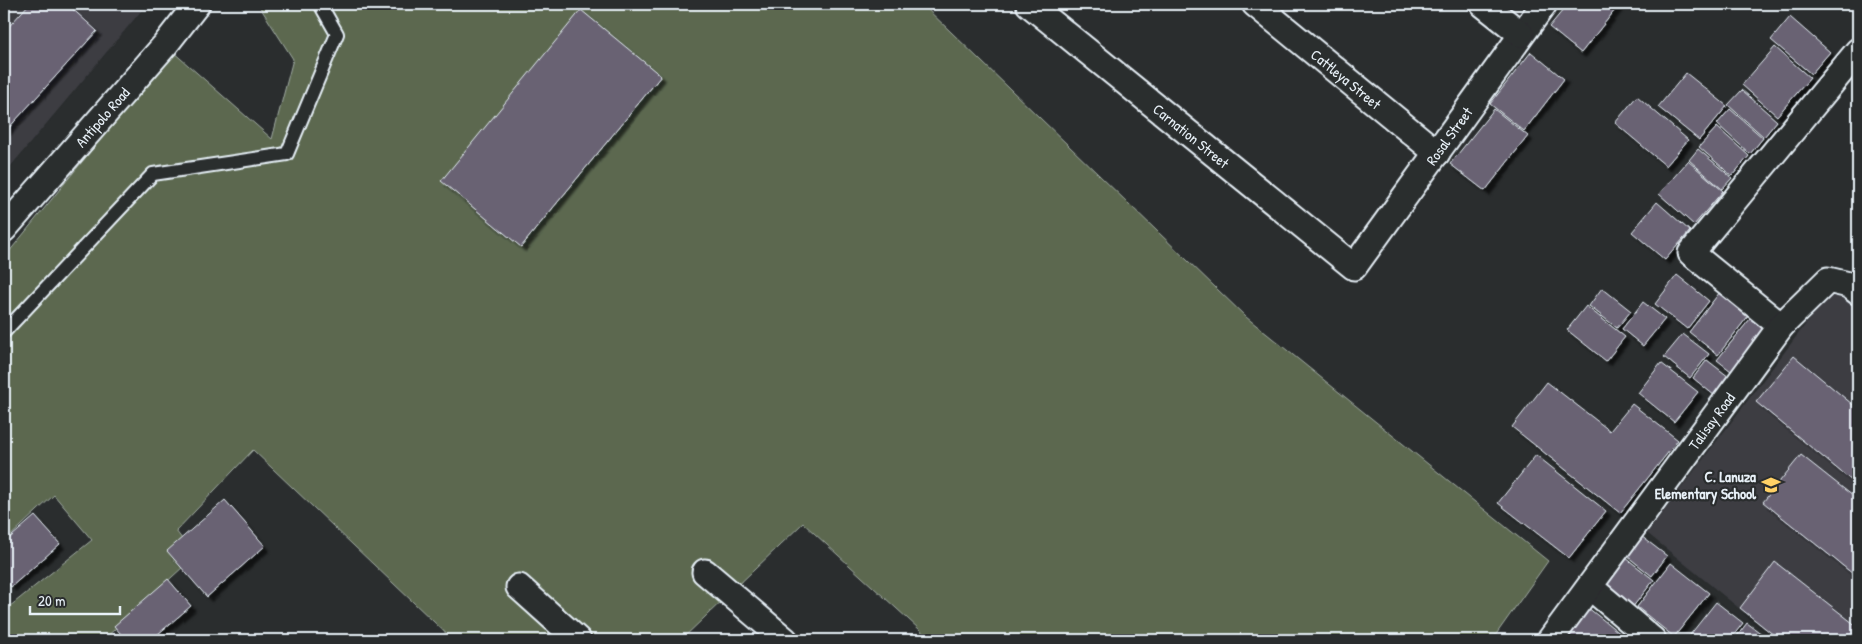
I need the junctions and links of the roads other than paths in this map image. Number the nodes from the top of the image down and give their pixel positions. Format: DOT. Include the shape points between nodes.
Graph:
graph roads {
  1 [pos="197,4"];
  2 [pos="320,4"];
  3 [pos="1029,4"];
  4 [pos="1255,4"];
  5 [pos="1483,4"];
  6 [pos="1544,4"];
  7 [pos="1521,34"];
  8 [pos="1858,51"];
  9 [pos="1437,153"];
  10 [pos="4,228"];
  11 [pos="1354,267"];
  12 [pos="1858,292"];
  13 [pos="1781,326"];
  14 [pos="4,332"];
  15 [pos="705,572"];
  16 [pos="519,587"];
  17 [pos="1590,587"];
  18 [pos="578,640"];
  19 [pos="785,640"];
  20 [pos="1550,640"];
  21 [pos="1653,640"];
  1 -- 10 [label="street, Antipolo Road" via="165,45"];
  2 -- 14 [label="lane" via="337,34 287,154 153,174"];
  3 -- 11 [label="street, Carnation Street"];
  4 -- 9 [label="street, Cattleya Street"];
  5 -- 7 [label="street"];
  6 -- 7 [label="street, Rosal Street"];
  7 -- 9 [label="street, Rosal Street"];
  8 -- 13 [label="street" via="1691,253"];
  9 -- 11 [label="street, Rosal Street"];
  12 -- 13 [label="street, Talisay Road" via="1849,285 1828,280"];
  13 -- 17 [label="street, Talisay Road"];
  15 -- 19 [label="street"];
  16 -- 18 [label="street"];
  17 -- 20 [label="street, Talisay Road"];
  17 -- 21 [label="street"];
}
